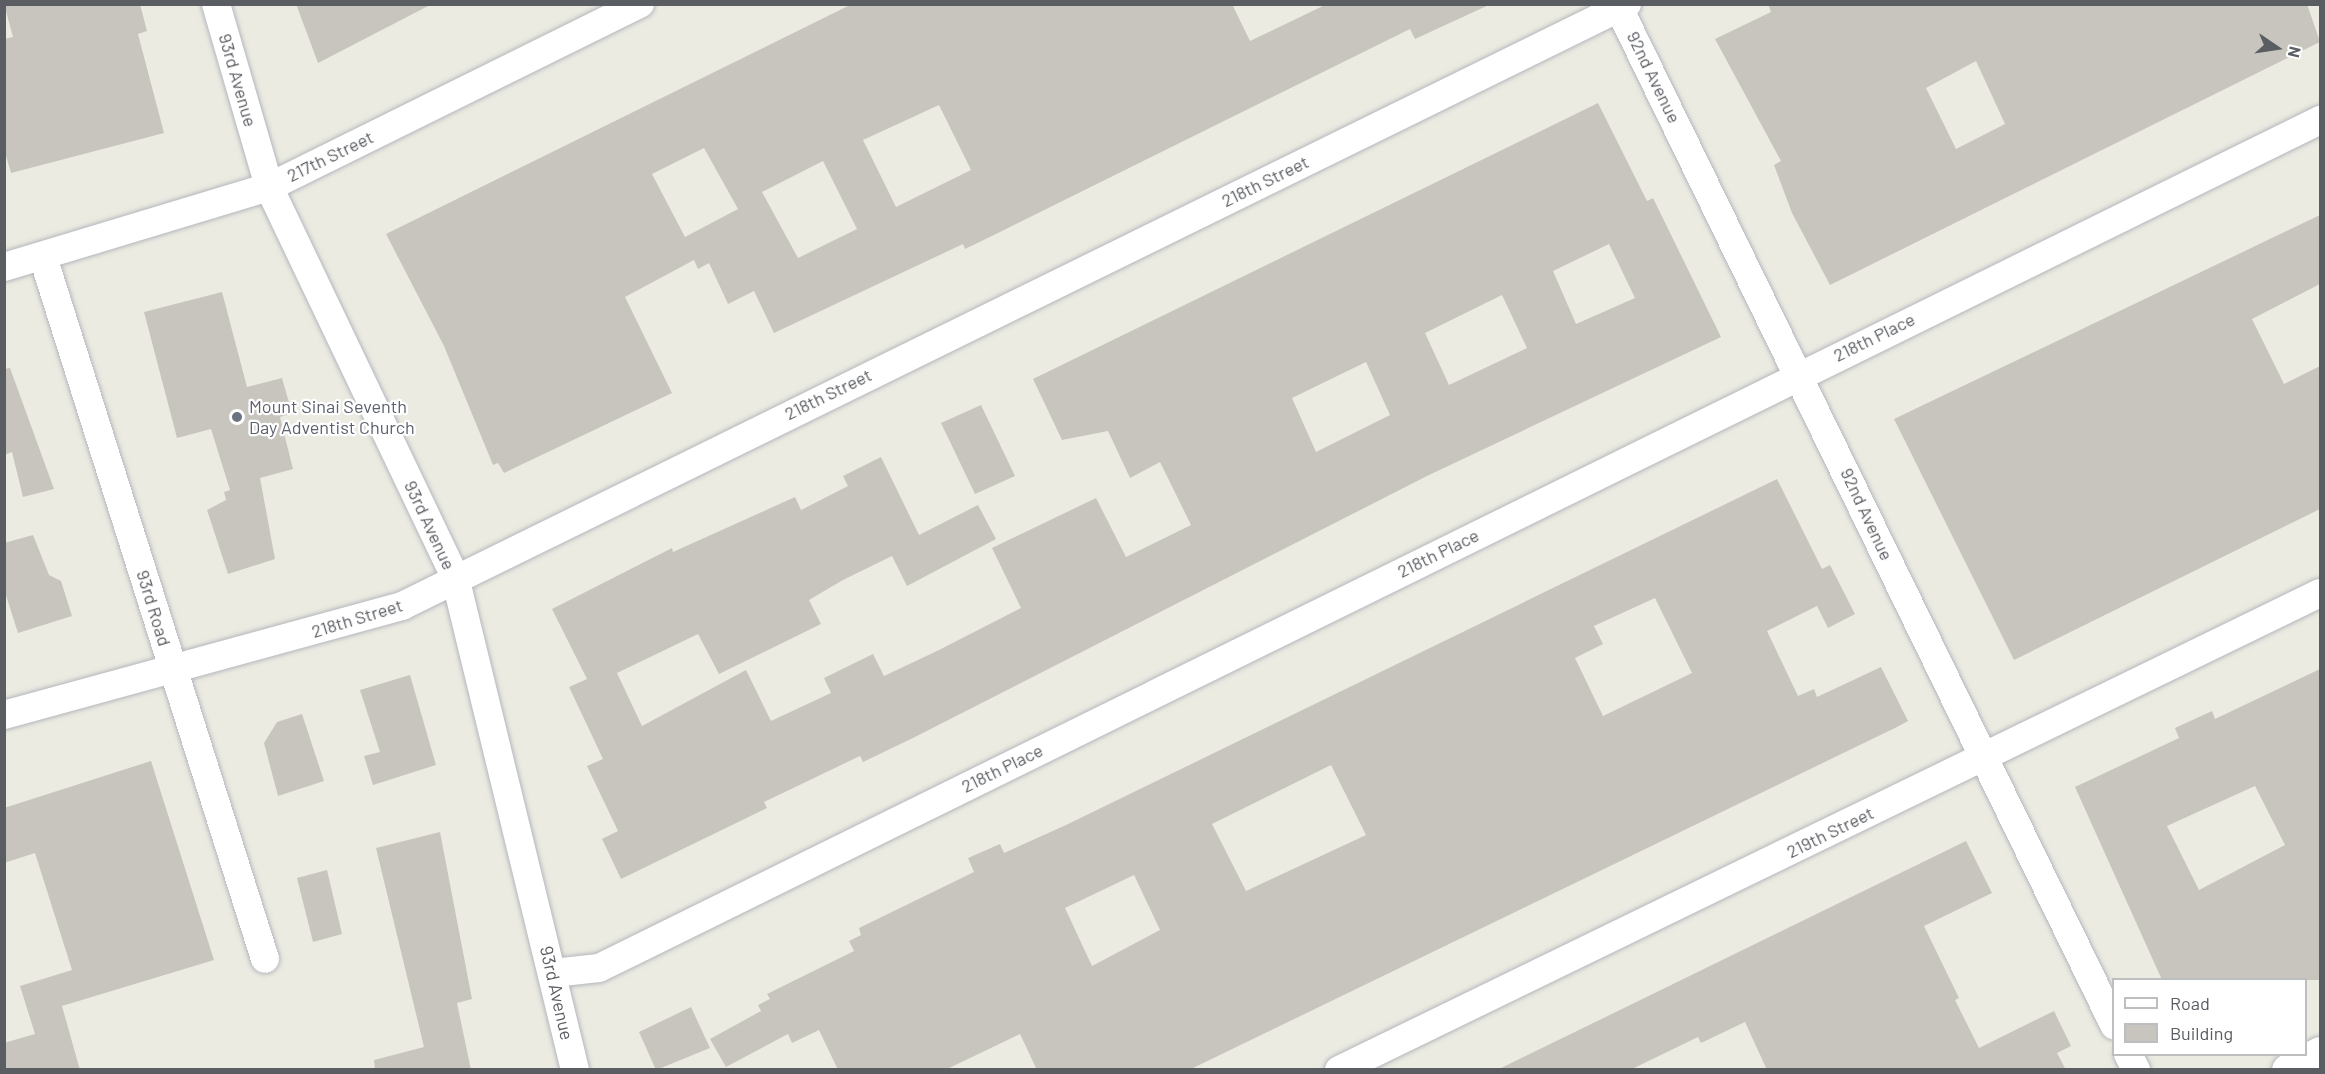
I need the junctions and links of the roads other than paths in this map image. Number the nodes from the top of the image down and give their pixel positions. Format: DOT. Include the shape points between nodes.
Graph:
graph roads {
  1 [pos="216,4"];
  2 [pos="640,4"];
  3 [pos="1621,6"];
  4 [pos="2320,120"];
  5 [pos="268,187"];
  6 [pos="43,257"];
  7 [pos="4,267"];
  8 [pos="1801,373"];
  9 [pos="455,577"];
  10 [pos="2320,594"];
  11 [pos="173,670"];
  12 [pos="4,715"];
  13 [pos="1983,758"];
  14 [pos="265,959"];
  15 [pos="552,973"];
  16 [pos="2112,1021"];
  17 [pos="2320,1053"];
  18 [pos="2129,1056"];
  19 [pos="575,1070"];
  20 [pos="1339,1070"];
  21 [pos="2136,1070"];
  22 [pos="2288,1070"];
  1 -- 5 [label="street, 93rd Avenue"];
  2 -- 5 [label="street, 217th Street"];
  3 -- 8 [label="street, 92nd Avenue"];
  3 -- 9 [label="street, 218th Street"];
  4 -- 8 [label="street, 218th Place"];
  5 -- 6 [label="street, 217th Street"];
  5 -- 9 [label="street, 93rd Avenue"];
  6 -- 7 [label="street, 217th Street"];
  6 -- 11 [label="street, 93rd Road"];
  8 -- 13 [label="street, 92nd Avenue"];
  8 -- 15 [label="street, 218th Place" via="599,968"];
  9 -- 11 [label="street, 218th Street" via="392,609"];
  9 -- 15 [label="street, 93rd Avenue"];
  10 -- 13 [label="street, 219th Street"];
  11 -- 12 [label="street, 218th Street"];
  11 -- 14 [label="street, 93rd Road"];
  13 -- 16 [label="street, 92nd Avenue"];
  13 -- 20 [label="street, 219th Street"];
  15 -- 19 [label="street, 93rd Avenue"];
  17 -- 22 [label="main road"];
  18 -- 21 [label="street"];
}
